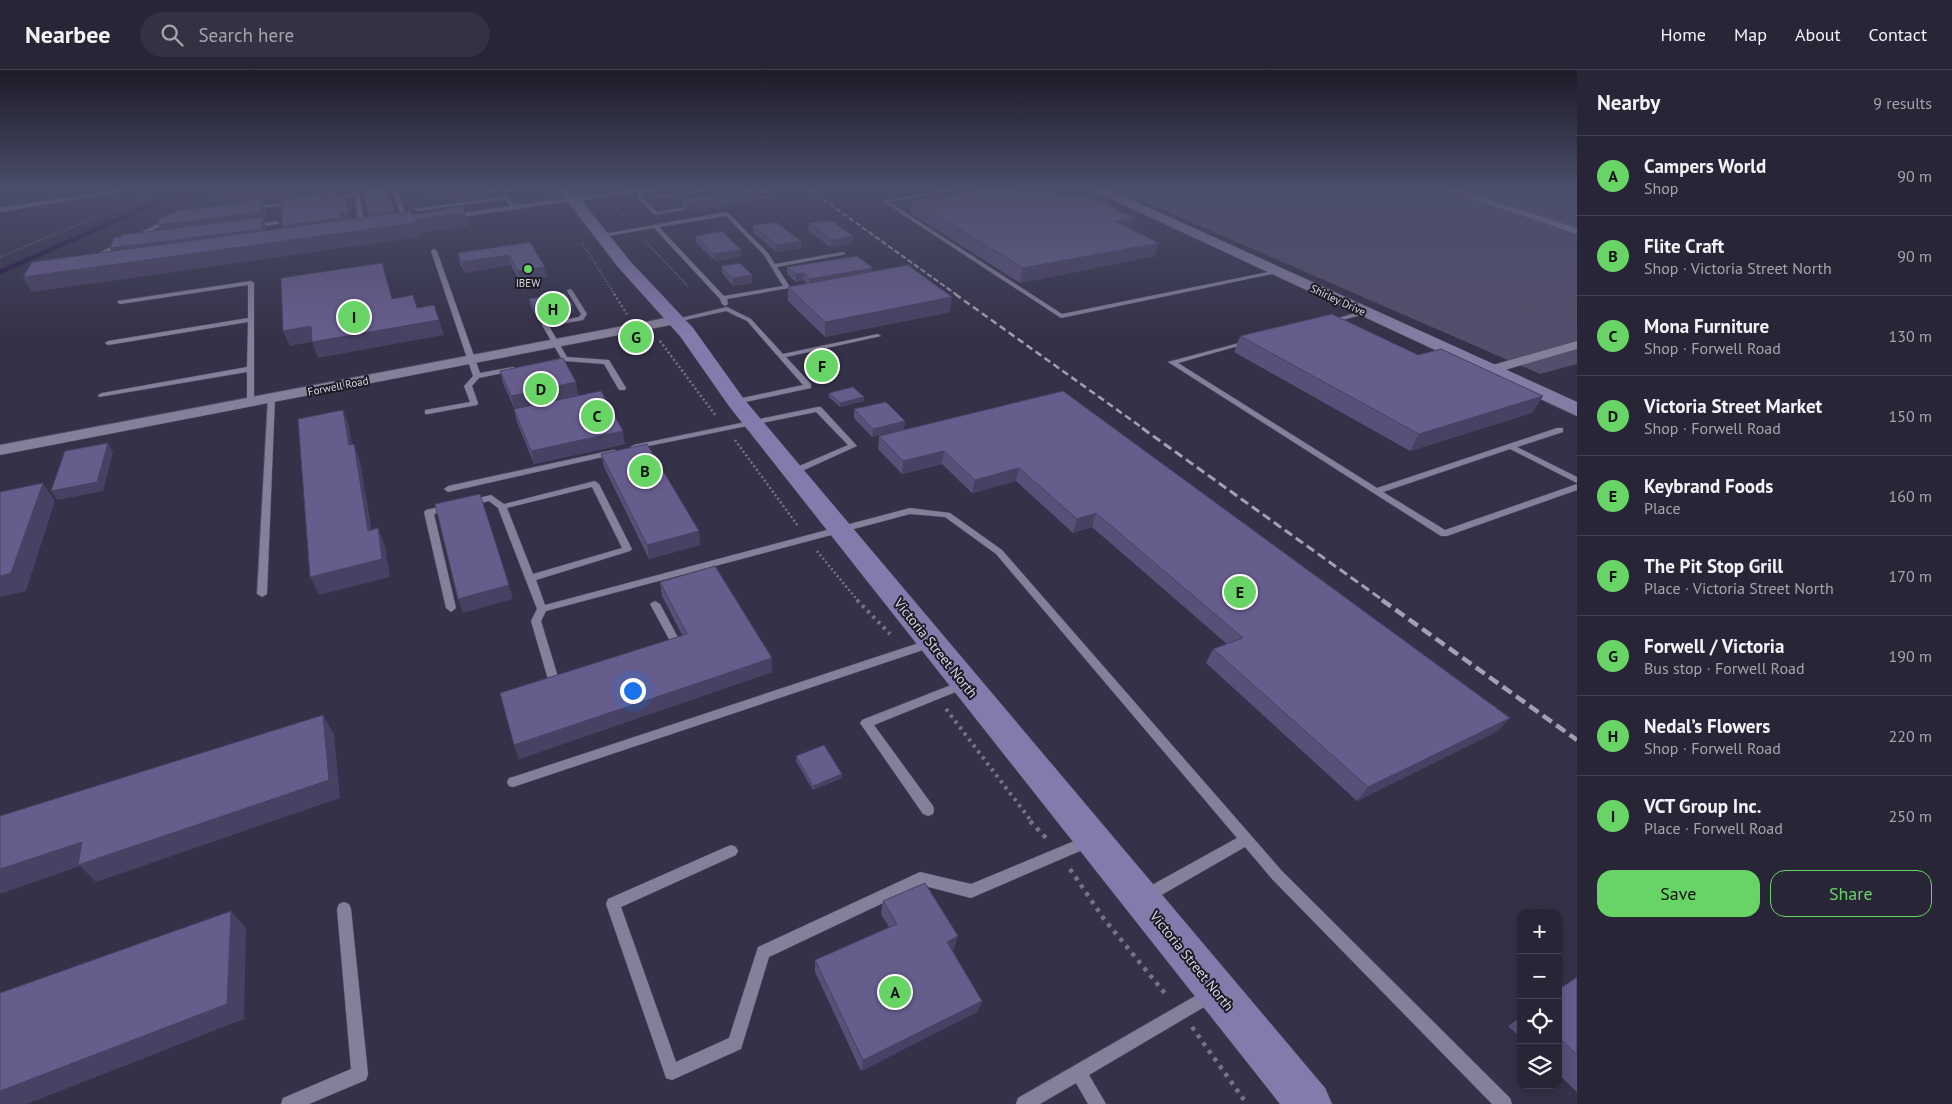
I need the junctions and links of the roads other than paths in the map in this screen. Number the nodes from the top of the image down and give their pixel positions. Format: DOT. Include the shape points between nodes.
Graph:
graph roads {
  1 [pos="132,238"];
  2 [pos="604,238"];
  3 [pos="667,238"];
  4 [pos="751,238"];
  5 [pos="941,238"];
  6 [pos="1204,238"];
  7 [pos="142,241"];
  8 [pos="122,243"];
  9 [pos="434,251"];
  10 [pos="843,254"];
  11 [pos="100,264"];
  12 [pos="773,266"];
  13 [pos="1278,272"];
  14 [pos="570,291"];
  15 [pos="723,298"];
  16 [pos="120,302"];
  17 [pos="727,309"];
  18 [pos="1366,312"];
  19 [pos="251,319"];
  20 [pos="676,320"];
  21 [pos="1317,325"];
  22 [pos="878,336"];
  23 [pos="1259,340"];
  24 [pos="108,343"];
  25 [pos="557,344"];
  26 [pos="1577,345"];
  27 [pos="781,356"];
  28 [pos="565,359"];
  29 [pos="471,361"];
  30 [pos="539,364"];
  31 [pos="521,367"];
  32 [pos="251,369"];
  33 [pos="1491,370"];
  34 [pos="477,376"];
  35 [pos="622,388"];
  36 [pos="102,395"];
  37 [pos="271,398"];
  38 [pos="251,402"];
  39 [pos="1577,410"];
  40 [pos="428,412"];
  41 [pos="737,417"];
  42 [pos="1560,430"];
  43 [pos="1511,446"];
  44 [pos="0,450"];
  45 [pos="793,472"];
  46 [pos="1577,480"];
  47 [pos="1577,487"];
  48 [pos="448,489"];
  49 [pos="1376,492"];
  50 [pos="502,507"];
  51 [pos="839,529"];
  52 [pos="530,578"];
  53 [pos="262,594"];
  54 [pos="655,604"];
  55 [pos="451,608"];
  56 [pos="542,609"];
  57 [pos="919,648"];
  58 [pos="657,649"];
  59 [pos="572,676"];
  60 [pos="952,689"];
  61 [pos="513,782"];
  62 [pos="928,810"];
  63 [pos="1247,839"];
  64 [pos="1092,840"];
  65 [pos="730,852"];
  66 [pos="1141,899"];
  67 [pos="344,909"];
  68 [pos="1218,992"];
  69 [pos="1078,1072"];
  70 [pos="1500,1103"];
  71 [pos="289,1104"];
  72 [pos="1024,1104"];
  73 [pos="1098,1104"];
  74 [pos="1309,1104"];
  1 -- 8 [label="lane"];
  2 -- 20 [label="main road, Victoria Street North"];
  3 -- 15 [label="lane"];
  4 -- 12 [label="lane"];
  5 -- 13 [label="lane" via="1060,316"];
  6 -- 13 [label="street, Shirley Drive"];
  7 -- 8 [label="lane"];
  8 -- 11 [label="lane" via="84,262"];
  9 -- 29 [label="lane"];
  10 -- 12 [label="lane"];
  12 -- 15 [label="lane" via="787,287"];
  13 -- 18 [label="street, Shirley Drive"];
  14 -- 25 [label="lane" via="584,314 581,319 545,325"];
  15 -- 17 [label="lane"];
  16 -- 19 [label="lane" via="251,283"];
  17 -- 20 [label="lane"];
  17 -- 27 [label="lane" via="749,320"];
  18 -- 21 [label="lane"];
  18 -- 33 [label="street, Shirley Drive"];
  19 -- 24 [label="lane"];
  19 -- 32 [label="lane"];
  20 -- 25 [label="street, Forwell Road"];
  20 -- 41 [label="main road, Victoria Street North"];
  22 -- 27 [label="lane"];
  23 -- 49 [label="lane" via="1172,362"];
  25 -- 28 [label="lane"];
  25 -- 29 [label="street, Forwell Road"];
  26 -- 33 [label="street"];
  27 -- 41 [label="lane" via="808,386"];
  28 -- 30 [label="lane"];
  28 -- 35 [label="lane" via="606,362"];
  29 -- 34 [label="lane"];
  29 -- 37 [label="street, Forwell Road"];
  31 -- 34 [label="lane"];
  32 -- 36 [label="lane"];
  32 -- 38 [label="lane"];
  33 -- 39 [label="street, Shirley Drive"];
  34 -- 40 [label="lane" via="468,386 474,403"];
  37 -- 38 [label="street, Forwell Road"];
  37 -- 53 [label="lane"];
  38 -- 44 [label="street, Forwell Road"];
  41 -- 45 [label="main road, Victoria Street North"];
  41 -- 45 [label="lane" via="818,409 853,446"];
  41 -- 48 [label="lane"];
  42 -- 43 [label="lane"];
  43 -- 46 [label="lane"];
  43 -- 49 [label="lane"];
  45 -- 51 [label="main road, Victoria Street North"];
  47 -- 49 [label="lane" via="1444,534"];
  50 -- 52 [label="lane"];
  50 -- 52 [label="lane" via="595,484 627,549"];
  50 -- 55 [label="lane" via="491,498 430,512"];
  51 -- 56 [label="lane"];
  51 -- 57 [label="main road, Victoria Street North"];
  51 -- 63 [label="lane" via="910,511 947,515 999,552"];
  52 -- 56 [label="lane"];
  54 -- 58 [label="lane" via="676,643"];
  56 -- 59 [label="lane" via="536,622 554,682"];
  57 -- 60 [label="main road, Victoria Street North"];
  57 -- 61 [label="lane"];
  60 -- 62 [label="lane" via="866,722"];
  60 -- 64 [label="main road, Victoria Street North"];
  63 -- 66 [label="lane"];
  63 -- 70 [label="lane" via="1277,875"];
  64 -- 65 [label="lane" via="970,891 920,878 763,952 735,1043 672,1072 613,904"];
  64 -- 66 [label="main road, Victoria Street North"];
  66 -- 68 [label="main road, Victoria Street North"];
  67 -- 71 [label="lane" via="360,1074"];
  68 -- 69 [label="lane"];
  68 -- 74 [label="main road, Victoria Street North"];
  69 -- 72 [label="lane"];
  69 -- 73 [label="lane"];
}
